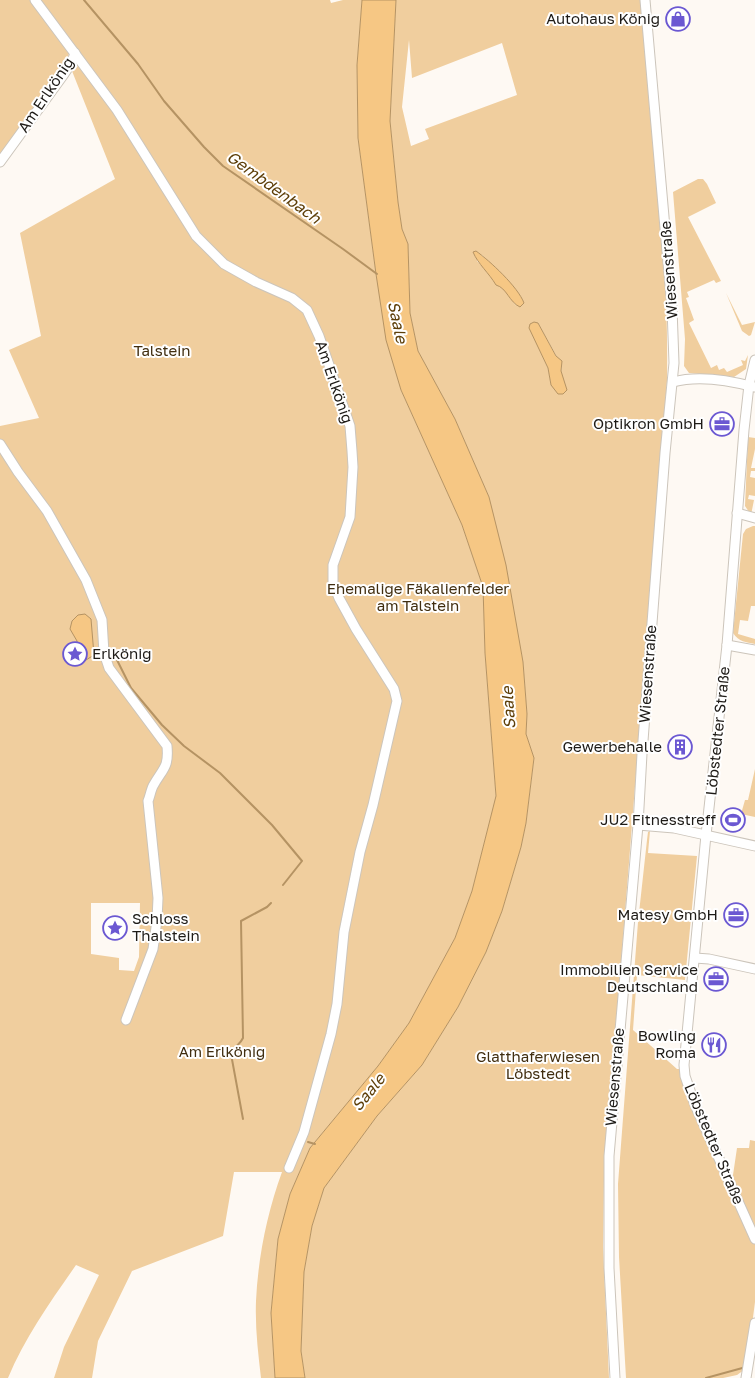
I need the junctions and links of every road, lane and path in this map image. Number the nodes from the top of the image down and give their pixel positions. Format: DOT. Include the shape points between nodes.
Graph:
graph roads {
  1 [pos="34,0"];
  2 [pos="646,0"];
  3 [pos="75,53"];
  4 [pos="0,162"];
  5 [pos="755,360"];
  6 [pos="673,382"];
  7 [pos="752,386"];
  8 [pos="0,444"];
  9 [pos="737,513"];
  10 [pos="755,518"];
  11 [pos="728,645"];
  12 [pos="755,650"];
  13 [pos="638,825"];
  14 [pos="706,835"];
  15 [pos="755,846"];
  16 [pos="695,958"];
  17 [pos="755,969"];
  18 [pos="126,1020"];
  19 [pos="289,1168"];
  20 [pos="755,1238"];
  21 [pos="755,1323"];
  22 [pos="746,1375"];
  23 [pos="615,1378"];
  1 -- 3 [label="street, Am Erlkönig"];
  2 -- 6 [label="street, Wiesenstraße" via="672,308"];
  3 -- 4 [label="street, Am Erlkönig" via="64,74"];
  3 -- 19 [label="street, Am Erlkönig" via="117,110 196,236 224,264 292,298 307,310 350,426 353,467 350,517 333,565 333,583 356,629 394,689 397,701 344,932 331,1034 304,1132"];
  5 -- 7 [label="street, Löbstedter Straße"];
  6 -- 7 [label="street" via="710,379"];
  6 -- 13 [label="street, Wiesenstraße"];
  7 -- 9 [label="street, Löbstedter Straße"];
  8 -- 18 [label="street" via="48,511 86,580 102,620 104,653 109,668 166,746 168,759 164,772 153,786 148,801 158,898 153,949"];
  9 -- 10 [label="street"];
  9 -- 11 [label="street, Löbstedter Straße"];
  11 -- 12 [label="street"];
  11 -- 14 [label="street, Löbstedter Straße"];
  13 -- 14 [label="street"];
  13 -- 23 [label="street, Wiesenstraße" via="609,1156 609,1268"];
  14 -- 15 [label="street"];
  14 -- 16 [label="street, Löbstedter Straße"];
  16 -- 17 [label="street" via="709,958"];
  16 -- 20 [label="street, Löbstedter Straße" via="685,1076"];
  21 -- 22 [label="street"];
}
